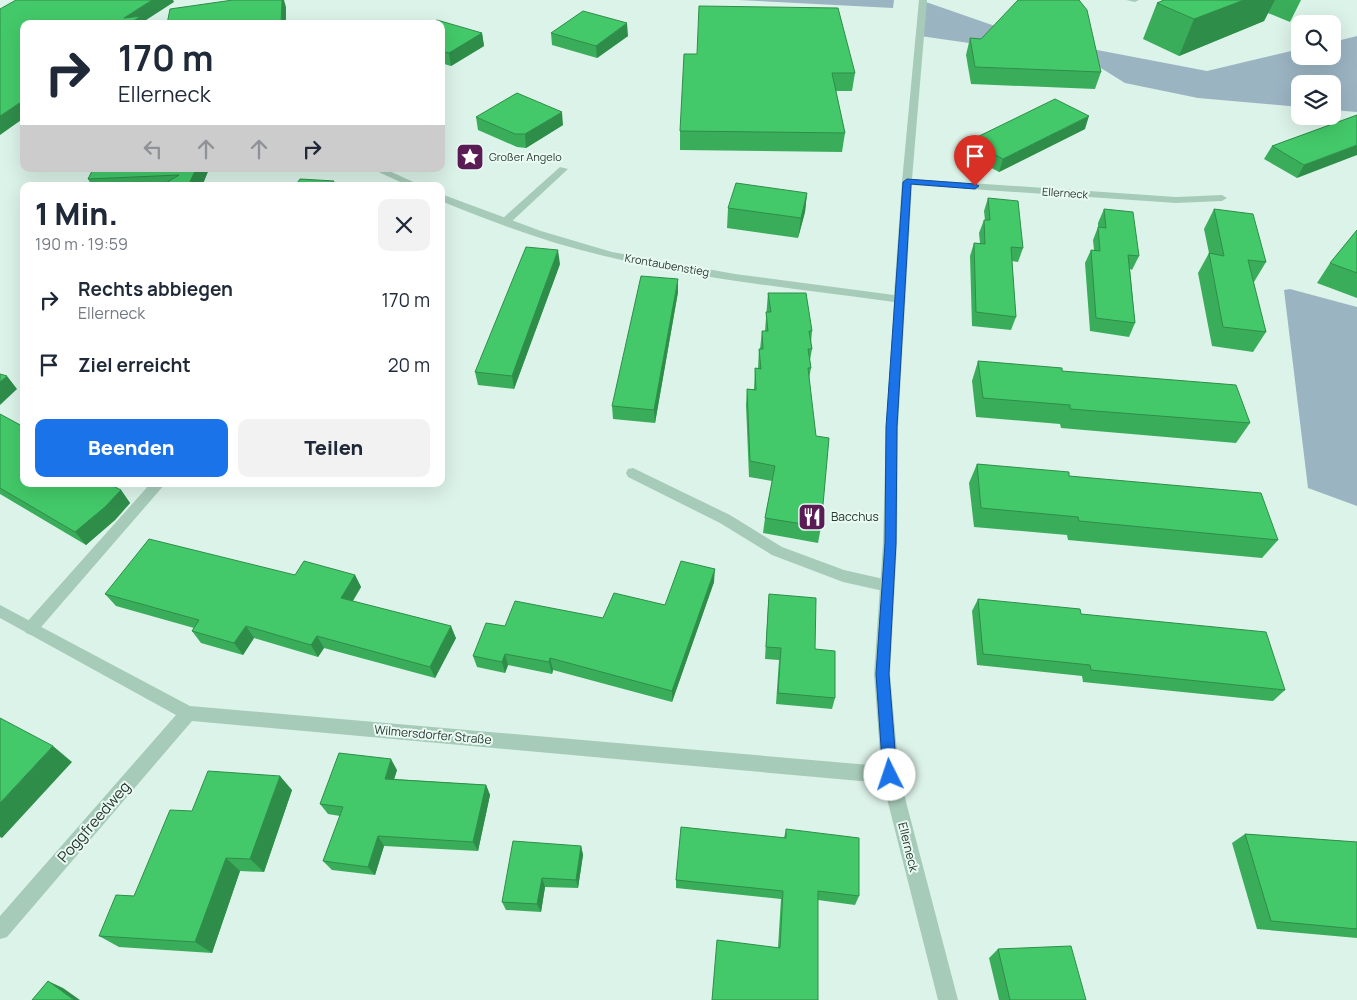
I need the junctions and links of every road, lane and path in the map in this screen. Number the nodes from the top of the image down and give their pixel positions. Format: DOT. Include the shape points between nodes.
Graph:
graph roads {
  1 [pos="923,0"];
  2 [pos="1130,0"];
  3 [pos="1135,0"];
  4 [pos="563,169"];
  5 [pos="384,172"];
  6 [pos="408,182"];
  7 [pos="907,182"];
  8 [pos="445,198"];
  9 [pos="1222,198"];
  10 [pos="506,221"];
  11 [pos="900,299"];
  12 [pos="633,473"];
  13 [pos="155,487"];
  14 [pos="888,586"];
  15 [pos="0,611"];
  16 [pos="31,628"];
  17 [pos="188,713"];
  18 [pos="890,775"];
  19 [pos="0,930"];
  20 [pos="948,1000"];
  1 -- 7 [label="street, Ellerneck"];
  2 -- 3 [label="street"];
  4 -- 10 [label="street"];
  5 -- 6 [label="street"];
  7 -- 9 [label="street, Ellerneck" via="1176,200"];
  7 -- 11 [label="street, Ellerneck"];
  8 -- 10 [label="street, Krontaubenstieg"];
  10 -- 11 [label="street, Krontaubenstieg" via="636,260"];
  11 -- 14 [label="street, Ellerneck" via="892,427"];
  12 -- 14 [label="street" via="725,519 778,551 843,576"];
  13 -- 16 [label="street"];
  14 -- 18 [label="street, Ellerneck" via="882,674"];
  15 -- 16 [label="street, Wilmersdorfer Straße"];
  16 -- 17 [label="street, Wilmersdorfer Straße"];
  17 -- 18 [label="street, Wilmersdorfer Straße"];
  17 -- 19 [label="street, Poggfreedweg"];
  18 -- 20 [label="street, Ellerneck"];
}
